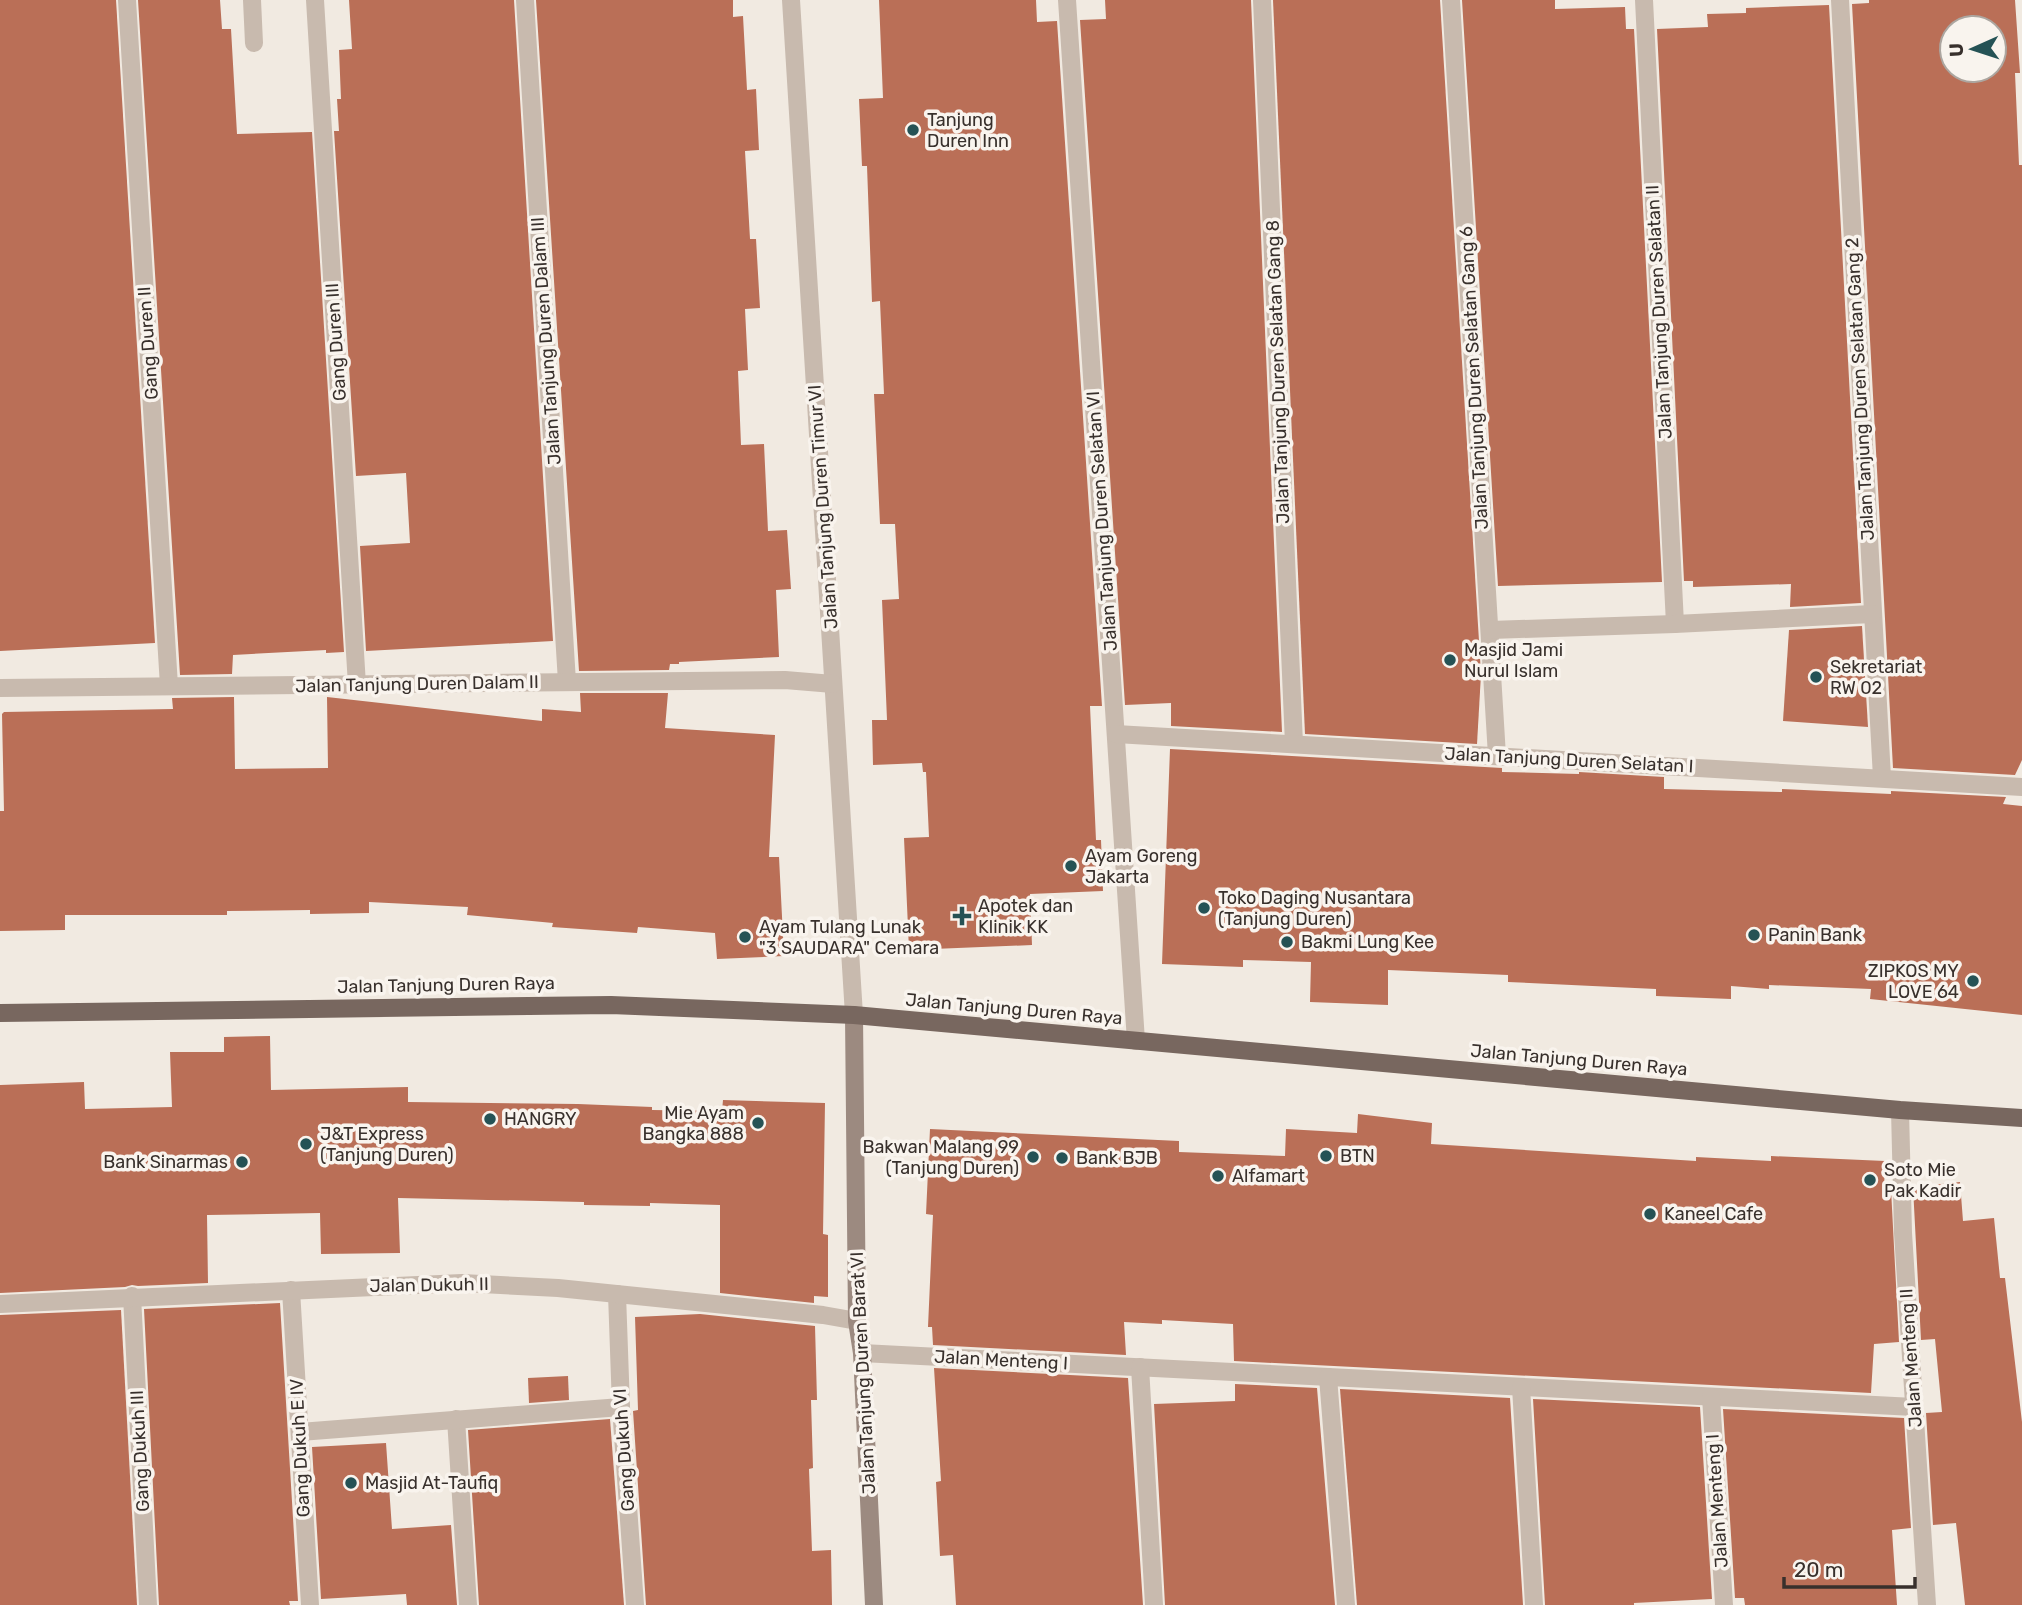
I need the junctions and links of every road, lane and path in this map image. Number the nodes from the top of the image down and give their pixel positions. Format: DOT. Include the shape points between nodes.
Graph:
graph roads {
  1 [pos="127,0"];
  2 [pos="252,0"];
  3 [pos="315,0"];
  4 [pos="525,0"];
  5 [pos="791,0"];
  6 [pos="1067,0"];
  7 [pos="1262,0"];
  8 [pos="1451,0"];
  9 [pos="1644,0"];
  10 [pos="1840,0"];
  11 [pos="254,43"];
  12 [pos="1872,614"];
  13 [pos="1675,624"];
  14 [pos="1490,630"];
  15 [pos="567,682"];
  16 [pos="834,684"];
  17 [pos="357,685"];
  18 [pos="169,686"];
  19 [pos="0,688"];
  20 [pos="1116,734"];
  21 [pos="1294,744"];
  22 [pos="1497,756"];
  23 [pos="1882,778"];
  24 [pos="2022,787"];
  25 [pos="0,1013"];
  26 [pos="854,1015"];
  27 [pos="1136,1041"];
  28 [pos="1900,1110"];
  29 [pos="2022,1118"];
  30 [pos="291,1290"];
  31 [pos="617,1294"];
  32 [pos="132,1296"];
  33 [pos="0,1304"];
  34 [pos="857,1321"];
  35 [pos="862,1353"];
  36 [pos="1140,1367"];
  37 [pos="1328,1377"];
  38 [pos="1521,1387"];
  39 [pos="1711,1397"];
  40 [pos="621,1407"];
  41 [pos="1914,1407"];
  42 [pos="456,1419"];
  43 [pos="300,1432"];
  44 [pos="148,1605"];
  45 [pos="310,1605"];
  46 [pos="468,1605"];
  47 [pos="635,1605"];
  48 [pos="874,1605"];
  49 [pos="1154,1605"];
  50 [pos="1346,1605"];
  51 [pos="1534,1605"];
  52 [pos="1724,1605"];
  53 [pos="1927,1605"];
  1 -- 18 [label="street, Gang Duren II"];
  2 -- 11 [label="street"];
  3 -- 17 [label="street, Gang Duren III"];
  4 -- 15 [label="street, Jalan Tanjung Duren Dalam III"];
  5 -- 16 [label="street, Jalan Tanjung Duren Timur VI"];
  6 -- 20 [label="street, Jalan Tanjung Duren Selatan VI"];
  7 -- 21 [label="street, Jalan Tanjung Duren Selatan Gang 8"];
  8 -- 14 [label="street, Jalan Tanjung Duren Selatan Gang 6"];
  9 -- 13 [label="street, Jalan Tanjung Duren Selatan II"];
  10 -- 12 [label="street, Jalan Tanjung Duren Selatan Gang 2"];
  12 -- 13 [label="street"];
  12 -- 23 [label="street, Jalan Tanjung Duren Selatan Gang 2"];
  13 -- 14 [label="street"];
  14 -- 22 [label="street, Jalan Tanjung Duren Selatan Gang 6"];
  15 -- 16 [label="street, Jalan Tanjung Duren Dalam II" via="785,680"];
  15 -- 17 [label="street, Jalan Tanjung Duren Dalam II"];
  16 -- 26 [label="street, Jalan Tanjung Duren Timur VI"];
  17 -- 18 [label="street, Jalan Tanjung Duren Dalam II"];
  18 -- 19 [label="street, Jalan Tanjung Duren Dalam II"];
  20 -- 21 [label="street, Jalan Tanjung Duren Selatan I"];
  20 -- 27 [label="street, Jalan Tanjung Duren Selatan VI"];
  21 -- 22 [label="street, Jalan Tanjung Duren Selatan I"];
  22 -- 23 [label="street, Jalan Tanjung Duren Selatan I"];
  23 -- 24 [label="street, Jalan Tanjung Duren Selatan I"];
  25 -- 26 [label="main road, Jalan Tanjung Duren Raya" via="611,1005"];
  26 -- 27 [label="main road, Jalan Tanjung Duren Raya"];
  26 -- 34 [label="street, Jalan Tanjung Duren Barat VI"];
  27 -- 28 [label="main road, Jalan Tanjung Duren Raya"];
  28 -- 29 [label="main road, Jalan Tanjung Duren Raya"];
  28 -- 41 [label="street, Jalan Menteng II"];
  30 -- 31 [label="street, Jalan Dukuh II" via="462,1283"];
  30 -- 32 [label="street, Jalan Dukuh II"];
  30 -- 43 [label="street, Gang Dukuh E IV"];
  31 -- 34 [label="street, Jalan Dukuh II"];
  31 -- 40 [label="street, Gang Dukuh VI"];
  32 -- 33 [label="street, Jalan Dukuh II"];
  32 -- 44 [label="street, Gang Dukuh III"];
  34 -- 35 [label="street, Jalan Tanjung Duren Barat VI"];
  35 -- 36 [label="street, Jalan Menteng I"];
  35 -- 48 [label="street, Jalan Tanjung Duren Barat VI"];
  36 -- 37 [label="street, Jalan Menteng I"];
  36 -- 49 [label="street"];
  37 -- 38 [label="street, Jalan Menteng I"];
  37 -- 50 [label="street"];
  38 -- 39 [label="street, Jalan Menteng I"];
  38 -- 51 [label="street"];
  39 -- 41 [label="street, Jalan Menteng I"];
  39 -- 52 [label="street, Jalan Menteng I"];
  40 -- 42 [label="street"];
  40 -- 47 [label="street, Gang Dukuh VI"];
  41 -- 53 [label="street, Jalan Menteng II"];
  42 -- 43 [label="street"];
  42 -- 46 [label="street"];
  43 -- 45 [label="street, Gang Dukuh E IV"];
}
